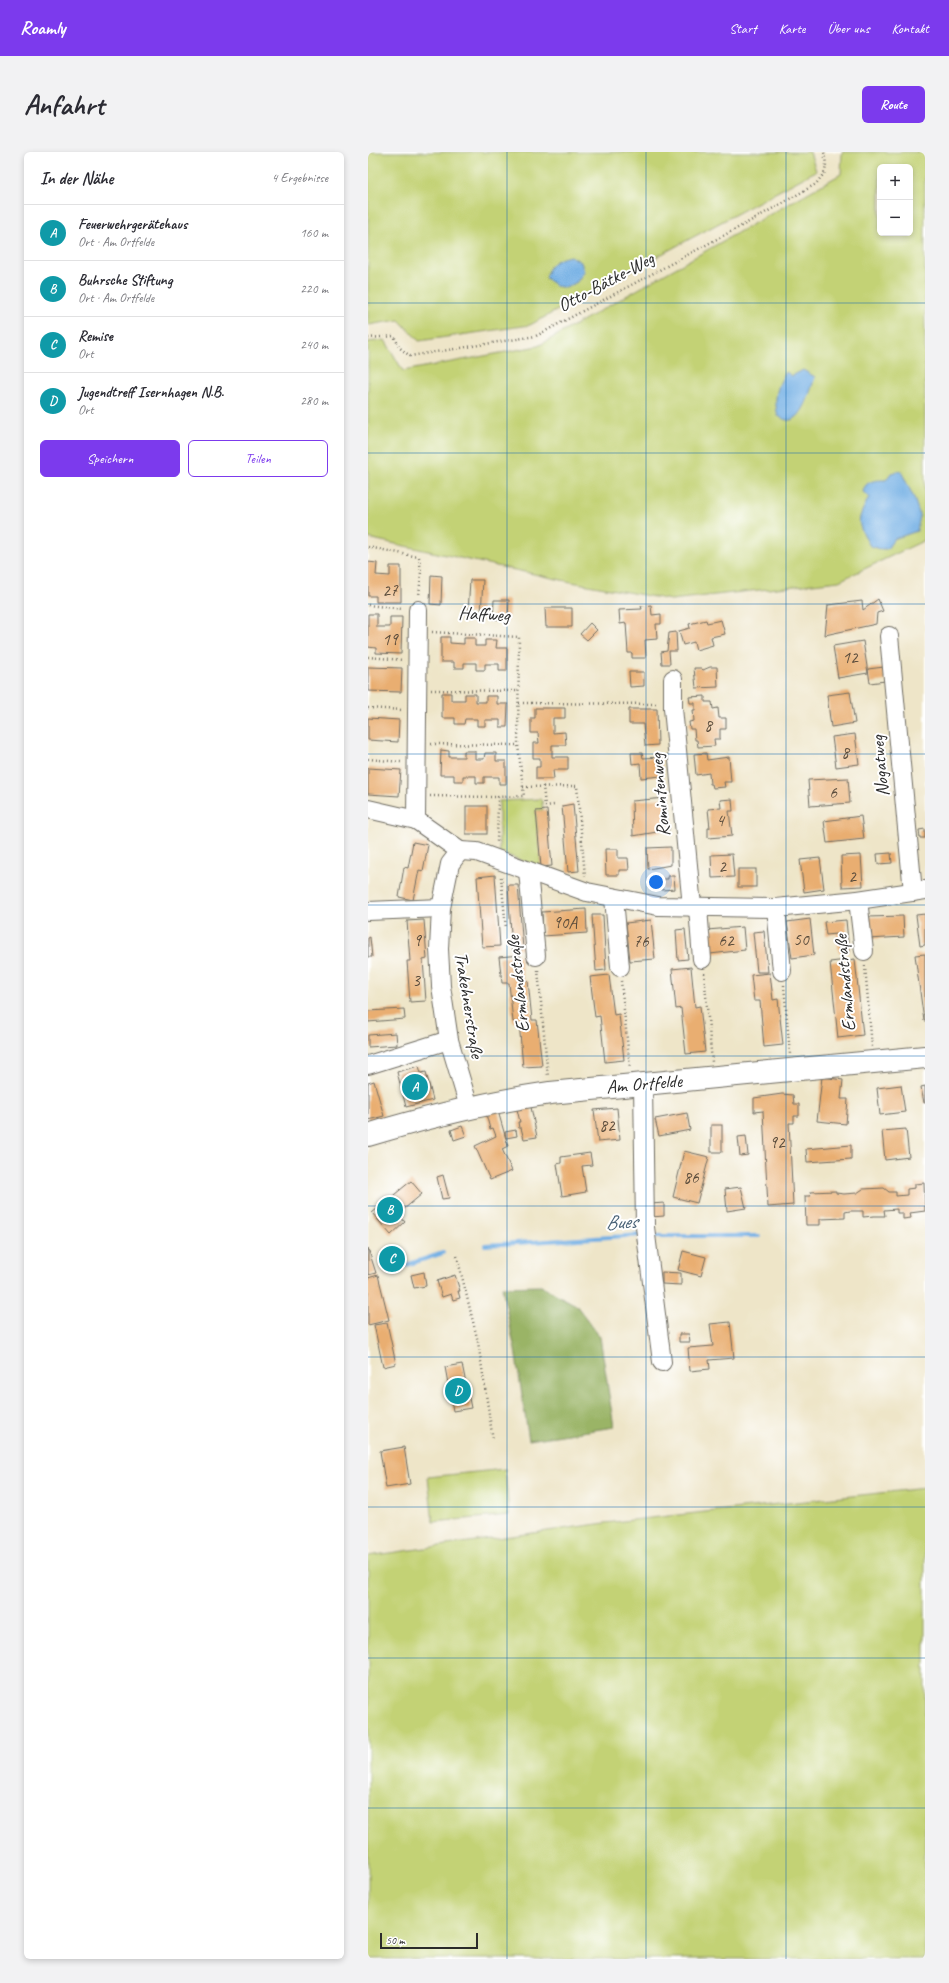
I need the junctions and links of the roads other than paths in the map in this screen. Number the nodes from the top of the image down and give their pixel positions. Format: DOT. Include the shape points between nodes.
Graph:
graph roads {
  1 [pos="418,610"];
  2 [pos="889,636"];
  3 [pos="673,679"];
  4 [pos="368,810"];
  5 [pos="416,820"];
  6 [pos="460,851"];
  7 [pos="528,871"];
  8 [pos="919,891"];
  9 [pos="614,898"];
  10 [pos="858,900"];
  11 [pos="695,907"];
  12 [pos="441,908"];
  13 [pos="776,908"];
  14 [pos="368,911"];
  15 [pos="864,951"];
  16 [pos="536,956"];
  17 [pos="702,959"];
  18 [pos="620,967"];
  19 [pos="782,971"];
  20 [pos="449,1040"];
  21 [pos="925,1057"];
  22 [pos="368,1065"];
  23 [pos="638,1085"];
  24 [pos="469,1107"];
  25 [pos="368,1135"];
  26 [pos="662,1362"];
  1 -- 5 [label="street"];
  2 -- 8 [label="street, Nogatweg"];
  3 -- 11 [label="street, Romintenweg" via="673,704"];
  4 -- 5 [label="street"];
  5 -- 6 [label="street"];
  6 -- 7 [label="street" via="477,852"];
  6 -- 12 [label="street, Trakehnerstraße" via="450,864"];
  7 -- 9 [label="street" via="587,892"];
  7 -- 16 [label="street, Ermlandstraße"];
  8 -- 10 [label="street"];
  9 -- 11 [label="street" via="658,906"];
  9 -- 18 [label="street"];
  10 -- 13 [label="street"];
  10 -- 15 [label="street, Ermlandstraße"];
  11 -- 13 [label="street"];
  11 -- 17 [label="street"];
  12 -- 14 [label="street"];
  12 -- 20 [label="street, Trakehnerstraße" via="441,986"];
  13 -- 19 [label="street"];
  20 -- 22 [label="street"];
  20 -- 24 [label="street, Trakehnerstraße"];
  21 -- 23 [label="main road, Am Ortfelde"];
  23 -- 24 [label="main road, Am Ortfelde" via="550,1093"];
  23 -- 26 [label="street" via="646,1236"];
  24 -- 25 [label="main road, Am Ortfelde"];
}
